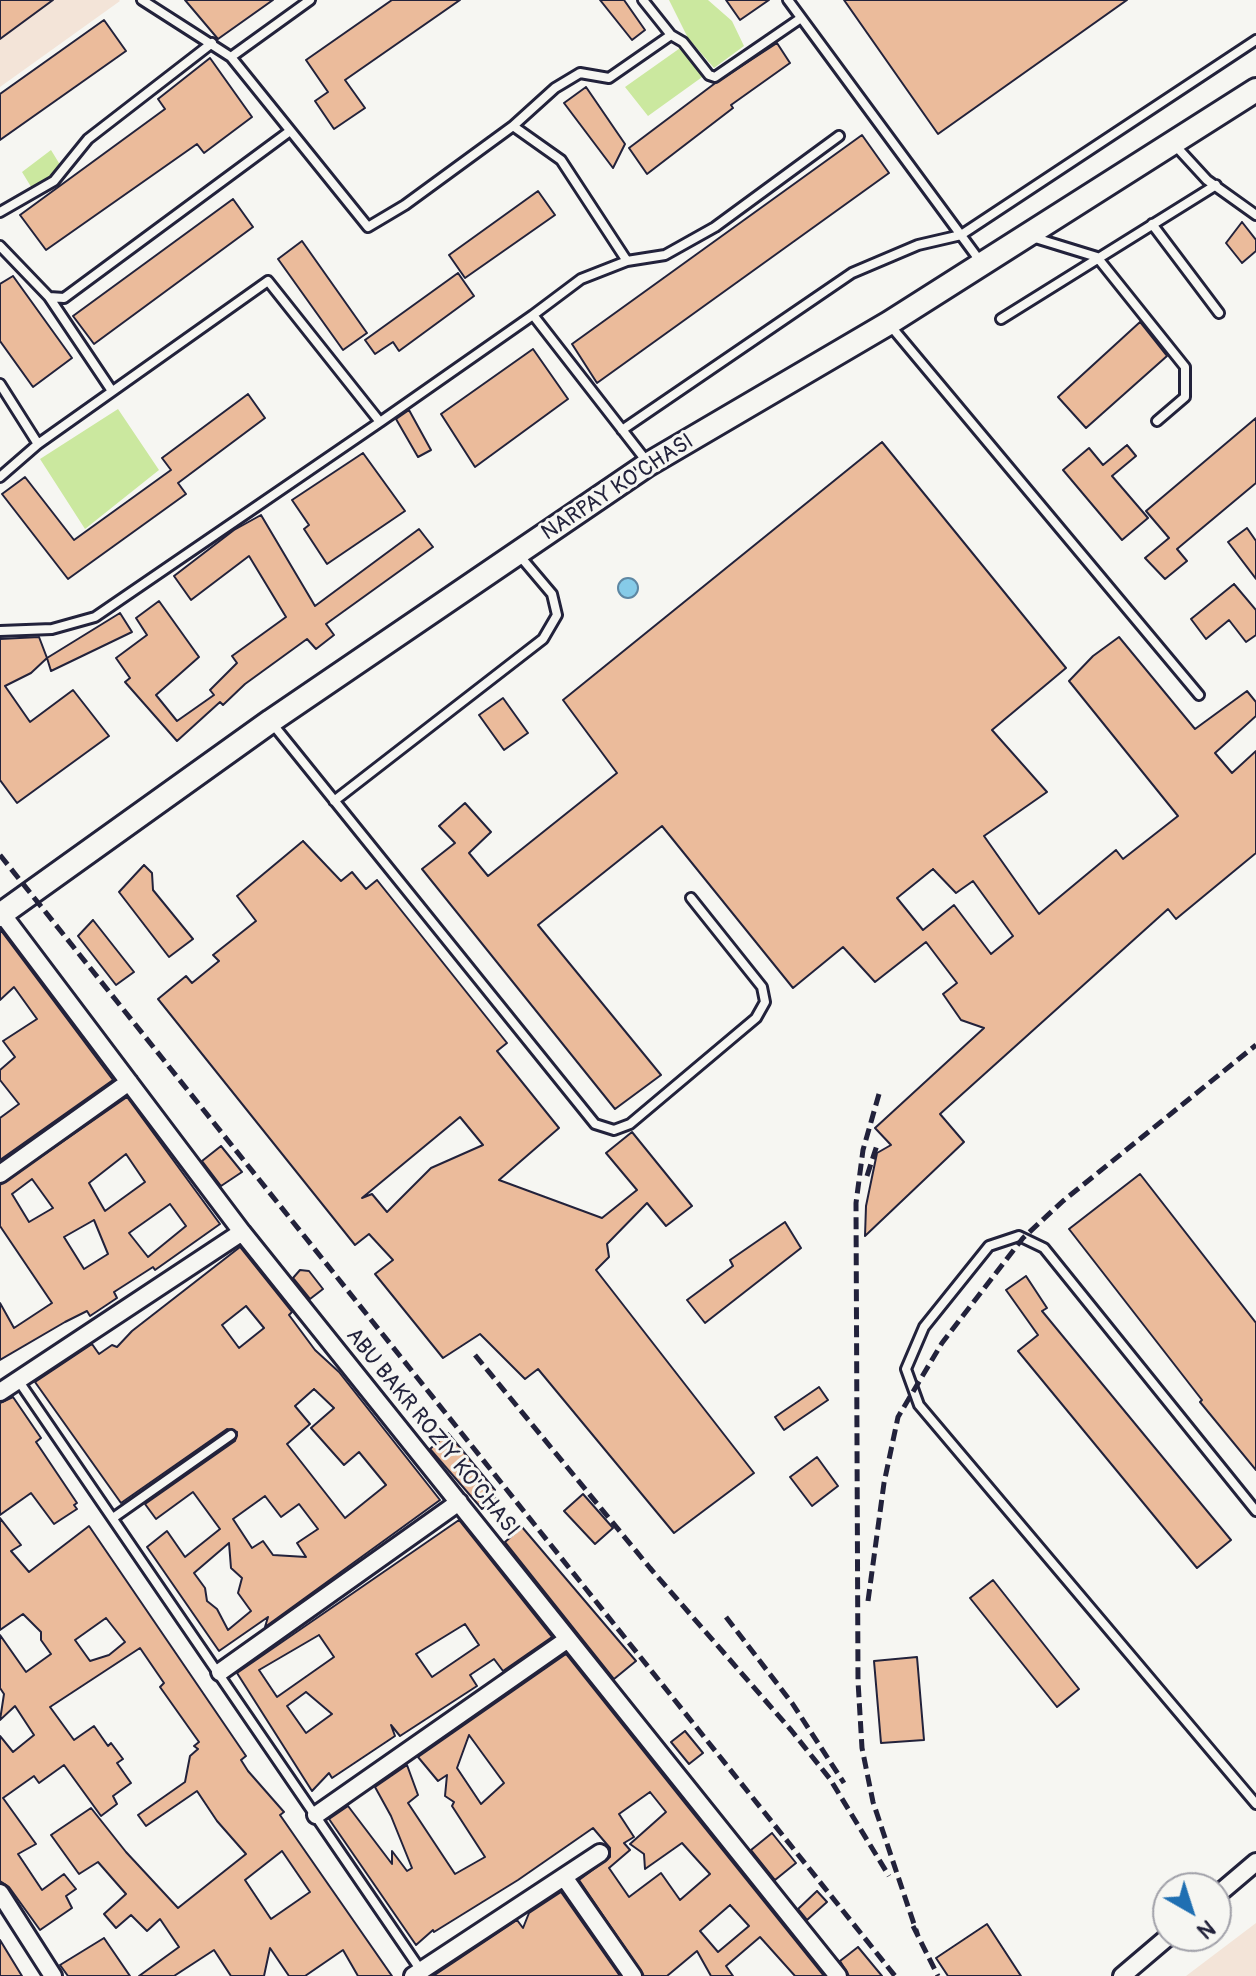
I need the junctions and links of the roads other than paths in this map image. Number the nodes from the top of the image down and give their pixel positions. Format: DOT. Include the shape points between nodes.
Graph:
graph roads {
  1 [pos="142,0"];
  2 [pos="310,0"];
  3 [pos="643,0"];
  4 [pos="788,0"];
  5 [pos="801,18"];
  6 [pos="671,35"];
  7 [pos="1256,40"];
  8 [pos="212,43"];
  9 [pos="231,57"];
  10 [pos="1256,90"];
  11 [pos="513,126"];
  12 [pos="290,131"];
  13 [pos="839,136"];
  14 [pos="1171,141"];
  15 [pos="1216,185"];
  16 [pos="0,212"];
  17 [pos="1256,215"];
  18 [pos="1152,224"];
  19 [pos="961,235"];
  20 [pos="1024,235"];
  21 [pos="0,246"];
  22 [pos="1097,257"];
  23 [pos="627,261"];
  24 [pos="981,262"];
  25 [pos="49,297"];
  26 [pos="1219,313"];
  27 [pos="533,315"];
  28 [pos="1001,319"];
  29 [pos="889,323"];
  30 [pos="0,384"];
  31 [pos="112,391"];
  32 [pos="1157,421"];
  33 [pos="380,422"];
  34 [pos="622,430"];
  35 [pos="38,444"];
  36 [pos="649,464"];
  37 [pos="0,477"];
  38 [pos="518,555"];
  39 [pos="0,631"];
  40 [pos="1199,695"];
  41 [pos="271,721"];
  42 [pos="334,801"];
  43 [pos="691,898"];
  44 [pos="1,913"];
  45 [pos="129,1082"];
  46 [pos="0,1174"];
  47 [pos="242,1232"];
  48 [pos="18,1380"];
  49 [pos="0,1392"];
  50 [pos="231,1435"];
  51 [pos="459,1502"];
  52 [pos="1256,1511"];
  53 [pos="113,1518"];
  54 [pos="568,1639"];
  55 [pos="220,1672"];
  56 [pos="1256,1804"];
  57 [pos="316,1815"];
  58 [pos="600,1853"];
  59 [pos="1256,1862"];
  60 [pos="564,1877"];
  61 [pos="1232,1882"];
  62 [pos="0,1893"];
  63 [pos="1152,1950"];
  64 [pos="419,1974"];
  65 [pos="53,1976"];
  66 [pos="633,1976"];
  67 [pos="838,1976"];
  68 [pos="1122,1976"];
  1 -- 8 [label="lane"];
  2 -- 9 [label="lane"];
  3 -- 6 [label="lane"];
  4 -- 5 [label="lane"];
  5 -- 6 [label="lane" via="715,77"];
  5 -- 19 [label="lane"];
  6 -- 11 [label="lane" via="609,78 580,73"];
  7 -- 19 [label="lane"];
  8 -- 9 [label="lane"];
  8 -- 16 [label="lane" via="88,139 54,181"];
  9 -- 12 [label="lane"];
  10 -- 14 [label="main road, NARPAY KO'CHASI"];
  11 -- 12 [label="lane" via="368,227"];
  11 -- 23 [label="lane" via="561,160"];
  12 -- 25 [label="lane" via="64,298"];
  13 -- 23 [label="lane" via="715,227 665,255"];
  14 -- 15 [label="lane"];
  14 -- 20 [label="main road, NARPAY KO'CHASI"];
  15 -- 17 [label="lane"];
  15 -- 18 [label="lane"];
  18 -- 22 [label="lane"];
  18 -- 26 [label="lane"];
  19 -- 24 [label="lane"];
  19 -- 34 [label="lane" via="918,245 852,273"];
  20 -- 22 [label="lane"];
  20 -- 24 [label="main road, NARPAY KO'CHASI"];
  21 -- 25 [label="lane"];
  22 -- 28 [label="lane"];
  22 -- 32 [label="lane" via="1185,367 1185,397"];
  23 -- 27 [label="lane" via="581,279"];
  24 -- 29 [label="main road, NARPAY KO'CHASI"];
  25 -- 31 [label="lane"];
  27 -- 33 [label="lane"];
  27 -- 34 [label="lane"];
  29 -- 36 [label="main road, NARPAY KO'CHASI"];
  29 -- 40 [label="lane"];
  30 -- 35 [label="lane"];
  31 -- 33 [label="lane" via="268,281"];
  31 -- 35 [label="lane"];
  33 -- 39 [label="lane" via="95,617 52,629"];
  34 -- 36 [label="lane"];
  35 -- 37 [label="lane"];
  36 -- 38 [label="main road, NARPAY KO'CHASI"];
  38 -- 41 [label="main road, NARPAY KO'CHASI"];
  38 -- 42 [label="lane" via="552,594 557,615 543,639"];
  41 -- 42 [label="lane"];
  41 -- 44 [label="main road, NARPAY KO'CHASI"];
  42 -- 43 [label="lane" via="595,1124 614,1130 630,1124 756,1018 765,1002 762,987"];
  44 -- 45 [label="street, ABU BAKR ROZIY KO'CHASI"];
  45 -- 46 [label="street"];
  45 -- 47 [label="street, ABU BAKR ROZIY KO'CHASI"];
  47 -- 48 [label="street"];
  47 -- 51 [label="street, ABU BAKR ROZIY KO'CHASI"];
  48 -- 49 [label="street"];
  48 -- 53 [label="lane"];
  50 -- 53 [label="lane"];
  51 -- 54 [label="street, ABU BAKR ROZIY KO'CHASI"];
  51 -- 55 [label="street"];
  52 -- 56 [label="lane" via="1044,1248 1019,1236 989,1246 924,1327 906,1369 919,1405"];
  53 -- 55 [label="lane"];
  54 -- 57 [label="street"];
  54 -- 67 [label="street, ABU BAKR ROZIY KO'CHASI"];
  55 -- 57 [label="lane"];
  57 -- 64 [label="lane"];
  58 -- 60 [label="street"];
  59 -- 61 [label="street"];
  60 -- 64 [label="street"];
  60 -- 66 [label="street"];
  62 -- 65 [label="street"];
  63 -- 68 [label="street"];
}
